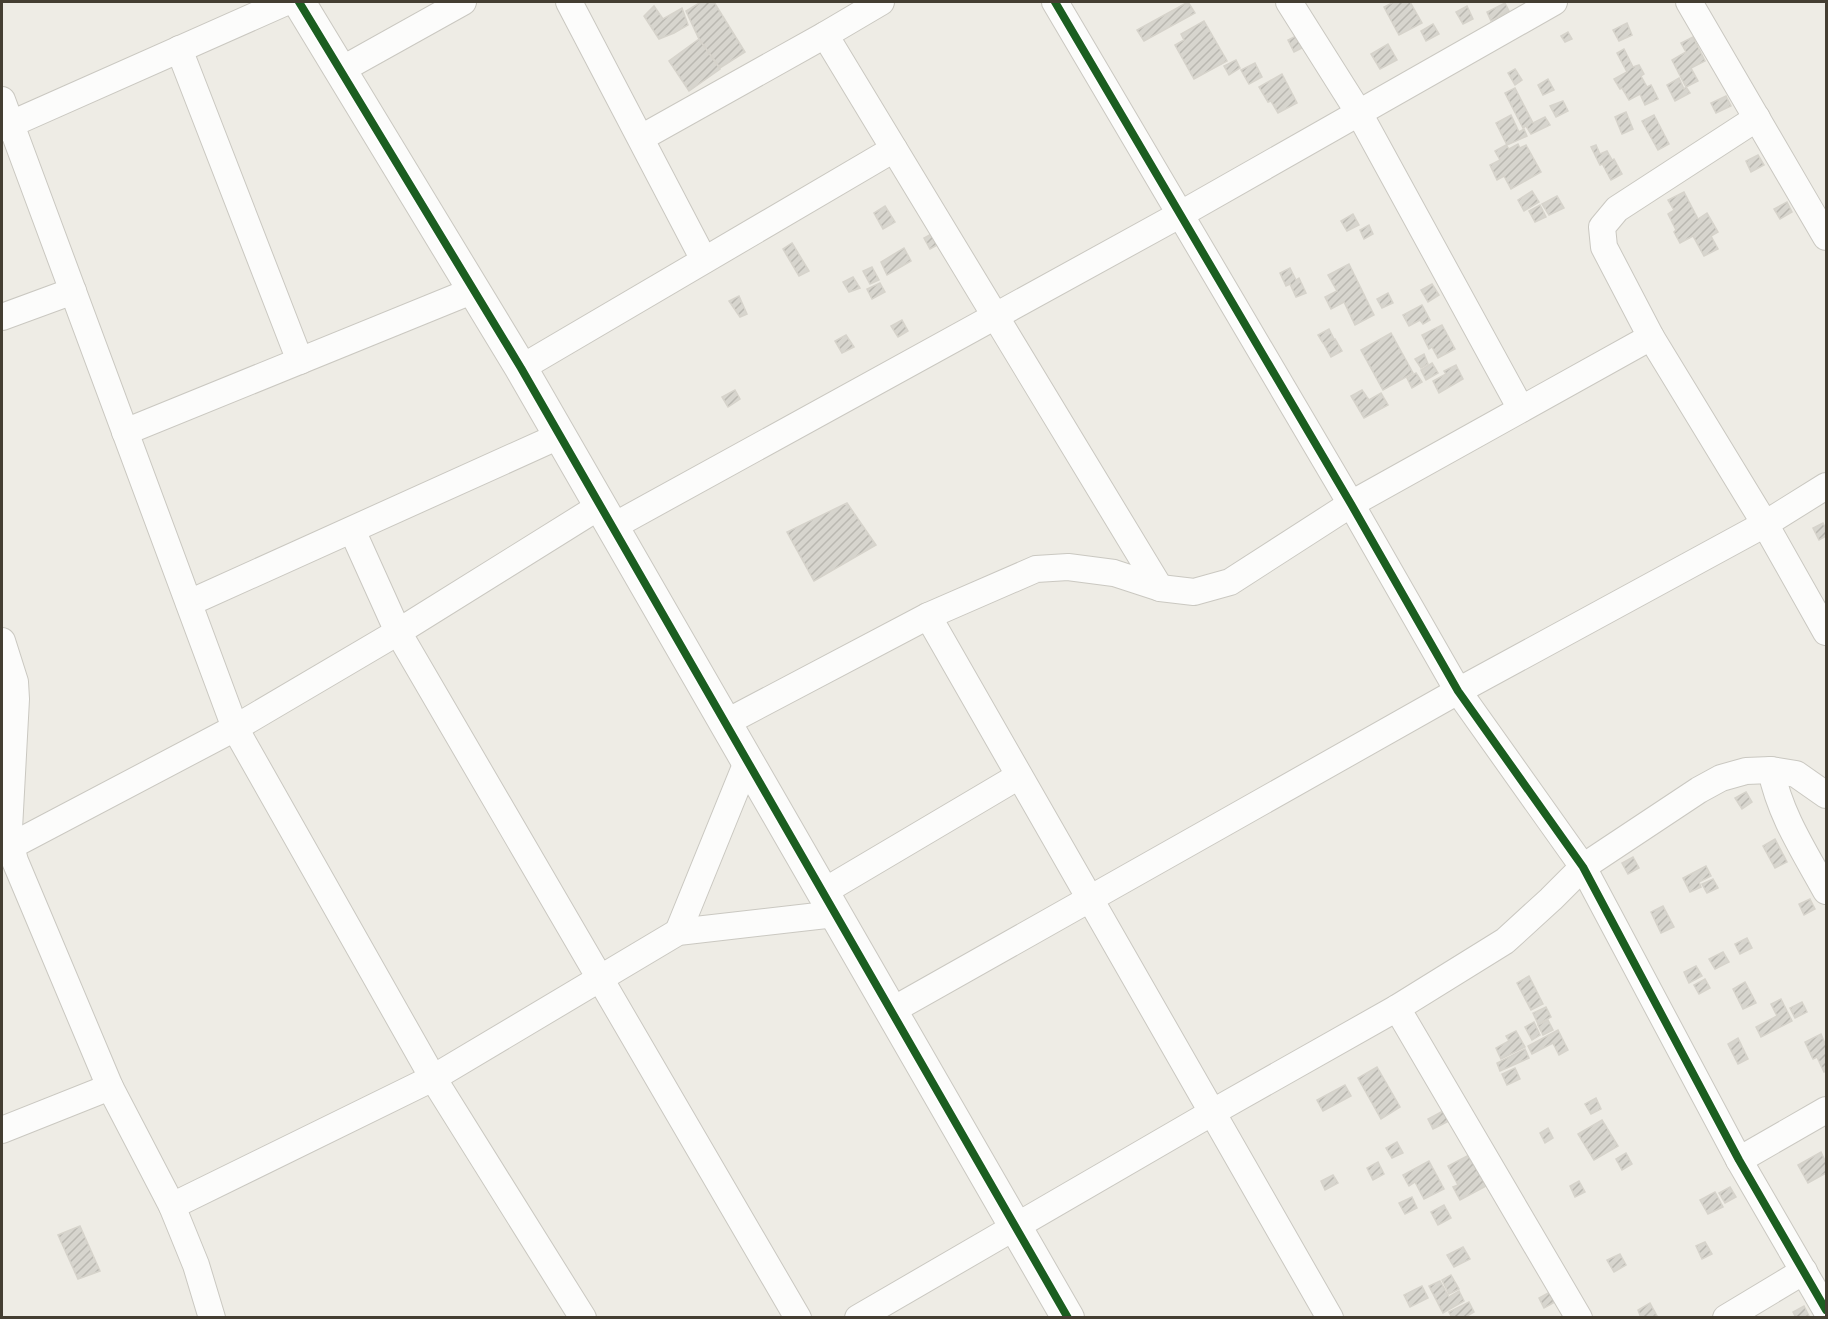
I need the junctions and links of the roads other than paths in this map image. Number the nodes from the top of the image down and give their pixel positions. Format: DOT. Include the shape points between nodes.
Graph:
graph roads {
  1 [pos="286,2"];
  2 [pos="299,2"];
  3 [pos="463,2"];
  4 [pos="569,2"];
  5 [pos="881,2"];
  6 [pos="1055,2"];
  7 [pos="1289,2"];
  8 [pos="1554,2"];
  9 [pos="1689,2"];
  10 [pos="825,35"];
  11 [pos="179,49"];
  12 [pos="340,70"];
  13 [pos="2,100"];
  14 [pos="1359,113"];
  15 [pos="1757,118"];
  16 [pos="6,126"];
  17 [pos="641,138"];
  18 [pos="894,149"];
  19 [pos="1181,214"];
  20 [pos="1827,237"];
  21 [pos="704,260"];
  22 [pos="474,290"];
  23 [pos="73,291"];
  24 [pos="995,316"];
  25 [pos="2,317"];
  26 [pos="1651,337"];
  27 [pos="300,361"];
  28 [pos="521,368"];
  29 [pos="1521,409"];
  30 [pos="125,432"];
  31 [pos="559,436"];
  32 [pos="1827,486"];
  33 [pos="1352,504"];
  34 [pos="606,517"];
  35 [pos="1765,524"];
  36 [pos="352,530"];
  37 [pos="1160,588"];
  38 [pos="189,603"];
  39 [pos="928,616"];
  40 [pos="398,632"];
  41 [pos="1827,632"];
  42 [pos="2,640"];
  43 [pos="8,685"];
  44 [pos="1458,691"];
  45 [pos="725,723"];
  46 [pos="235,728"];
  47 [pos="747,762"];
  48 [pos="1771,770"];
  49 [pos="1020,776"];
  50 [pos="1827,795"];
  51 [pos="11,846"];
  52 [pos="1583,867"];
  53 [pos="1827,891"];
  54 [pos="1091,900"];
  55 [pos="829,904"];
  56 [pos="678,932"];
  57 [pos="600,979"];
  58 [pos="1396,1008"];
  59 [pos="891,1011"];
  60 [pos="433,1078"];
  61 [pos="110,1087"];
  62 [pos="1827,1110"];
  63 [pos="1213,1112"];
  64 [pos="2,1130"];
  65 [pos="1739,1160"];
  66 [pos="172,1206"];
  67 [pos="1016,1226"];
  68 [pos="1804,1271"];
  69 [pos="1827,1310"];
  70 [pos="212,1317"];
  71 [pos="583,1317"];
  72 [pos="798,1317"];
  73 [pos="858,1317"];
  74 [pos="1068,1317"];
  75 [pos="1330,1317"];
  76 [pos="1579,1317"];
  77 [pos="1726,1317"];
  1 -- 11 [label="street"];
  2 -- 12 [label="street"];
  3 -- 12 [label="street"];
  4 -- 17 [label="street"];
  5 -- 10 [label="street"];
  6 -- 19 [label="street"];
  7 -- 14 [label="street"];
  8 -- 14 [label="street"];
  9 -- 15 [label="street"];
  10 -- 17 [label="street"];
  10 -- 18 [label="street"];
  11 -- 16 [label="street"];
  11 -- 27 [label="street"];
  12 -- 22 [label="street"];
  13 -- 16 [label="street"];
  14 -- 19 [label="street"];
  14 -- 29 [label="street"];
  15 -- 20 [label="street"];
  15 -- 26 [label="street" via="1617,209 1602,227 1604,247"];
  16 -- 23 [label="street"];
  17 -- 21 [label="street"];
  18 -- 21 [label="street"];
  18 -- 24 [label="street"];
  19 -- 24 [label="street"];
  19 -- 33 [label="street"];
  21 -- 28 [label="street"];
  22 -- 27 [label="street"];
  22 -- 28 [label="street"];
  23 -- 25 [label="street"];
  23 -- 30 [label="street"];
  24 -- 34 [label="street"];
  24 -- 37 [label="street"];
  26 -- 29 [label="street"];
  26 -- 35 [label="street"];
  27 -- 30 [label="street"];
  28 -- 31 [label="street"];
  29 -- 33 [label="street"];
  30 -- 38 [label="street"];
  31 -- 34 [label="street"];
  31 -- 36 [label="street"];
  32 -- 35 [label="street"];
  33 -- 37 [label="street" via="1230,582 1194,592"];
  33 -- 44 [label="street"];
  34 -- 40 [label="street"];
  34 -- 45 [label="street"];
  35 -- 41 [label="street"];
  35 -- 44 [label="street"];
  36 -- 38 [label="street"];
  36 -- 40 [label="street"];
  37 -- 39 [label="street" via="1114,573 1068,567 1036,569"];
  38 -- 46 [label="street"];
  39 -- 45 [label="street"];
  39 -- 49 [label="street"];
  40 -- 46 [label="street"];
  40 -- 57 [label="street"];
  42 -- 43 [label="street"];
  43 -- 51 [label="street" via="16,699"];
  44 -- 52 [label="street"];
  44 -- 54 [label="street"];
  45 -- 47 [label="street"];
  46 -- 51 [label="street"];
  46 -- 60 [label="street"];
  47 -- 55 [label="street"];
  47 -- 56 [label="street"];
  48 -- 50 [label="street" via="1796,774"];
  48 -- 52 [label="street" via="1721,778"];
  48 -- 53 [label="street" via="1781,808"];
  49 -- 54 [label="street"];
  49 -- 55 [label="street"];
  51 -- 61 [label="street"];
  52 -- 58 [label="street" via="1505,941"];
  52 -- 65 [label="street"];
  54 -- 59 [label="street"];
  54 -- 63 [label="street"];
  55 -- 56 [label="street"];
  55 -- 59 [label="street"];
  56 -- 57 [label="street"];
  57 -- 60 [label="street"];
  57 -- 72 [label="street"];
  58 -- 63 [label="street"];
  58 -- 76 [label="street"];
  59 -- 67 [label="street"];
  60 -- 66 [label="street"];
  60 -- 71 [label="street"];
  61 -- 64 [label="street"];
  61 -- 66 [label="street"];
  62 -- 65 [label="street"];
  63 -- 67 [label="street"];
  63 -- 75 [label="street"];
  65 -- 68 [label="street"];
  66 -- 70 [label="street"];
  67 -- 73 [label="street"];
  67 -- 74 [label="street"];
  68 -- 69 [label="street"];
  68 -- 77 [label="street"];
}
